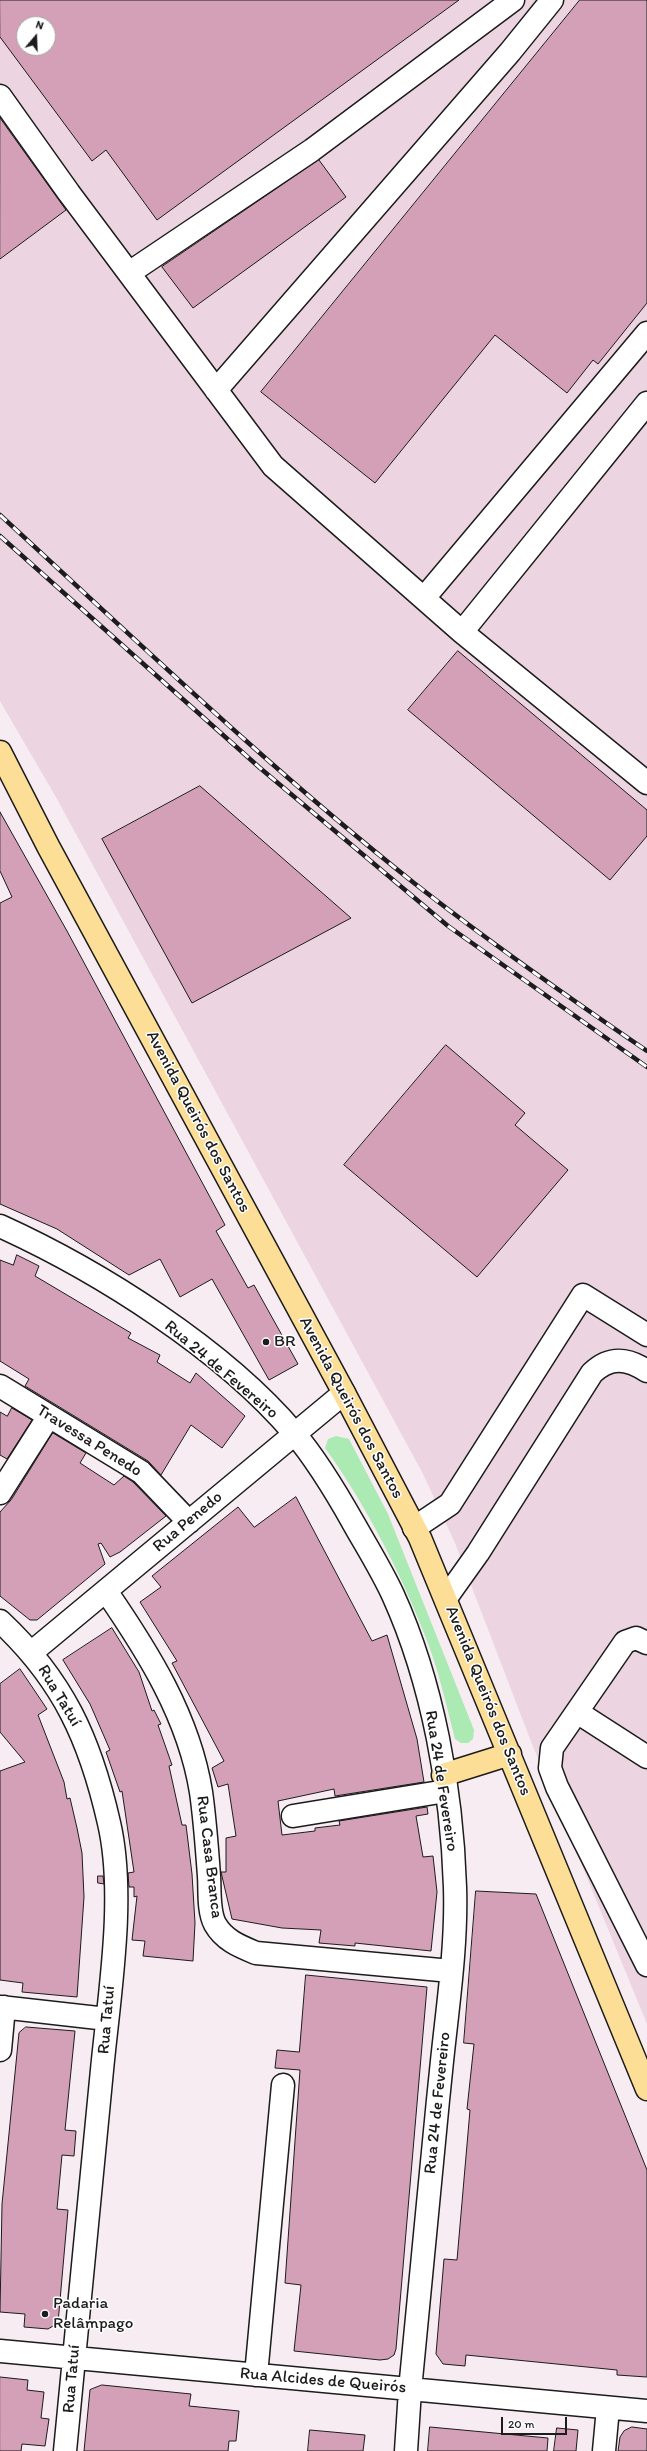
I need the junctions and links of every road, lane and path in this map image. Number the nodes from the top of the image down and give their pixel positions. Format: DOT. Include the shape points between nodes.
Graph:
graph roads {
  1 [pos="513,0"];
  2 [pos="552,0"];
  3 [pos="0,96"];
  4 [pos="129,273"];
  5 [pos="647,333"];
  6 [pos="216,390"];
  7 [pos="647,403"];
  8 [pos="424,598"];
  9 [pos="462,632"];
  10 [pos="0,752"];
  11 [pos="647,783"];
  12 [pos="0,1226"];
  13 [pos="647,1334"];
  14 [pos="647,1372"];
  15 [pos="0,1386"];
  16 [pos="344,1393"];
  17 [pos="49,1416"];
  18 [pos="295,1434"];
  19 [pos="0,1493"];
  20 [pos="189,1522"];
  21 [pos="414,1528"];
  22 [pos="106,1591"];
  23 [pos="446,1598"];
  24 [pos="0,1620"];
  25 [pos="647,1643"];
  26 [pos="32,1652"];
  27 [pos="577,1712"];
  28 [pos="510,1754"];
  29 [pos="647,1757"];
  30 [pos="444,1783"];
  31 [pos="292,1816"];
  32 [pos="647,1965"];
  33 [pos="451,1971"];
  34 [pos="2,2007"];
  35 [pos="107,2018"];
  36 [pos="0,2050"];
  37 [pos="283,2085"];
  38 [pos="647,2089"];
  39 [pos="0,2350"];
  40 [pos="74,2358"];
  41 [pos="256,2375"];
  42 [pos="410,2390"];
  43 [pos="608,2408"];
  44 [pos="647,2411"];
  45 [pos="65,2451"];
  46 [pos="406,2451"];
  47 [pos="604,2451"];
  1 -- 4 [label="street" via="312,150"];
  2 -- 6 [label="street" via="505,58"];
  3 -- 4 [label="street"];
  4 -- 6 [label="street"];
  5 -- 8 [label="street"];
  6 -- 8 [label="street" via="273,466"];
  7 -- 9 [label="street"];
  8 -- 9 [label="street"];
  9 -- 11 [label="street"];
  10 -- 16 [label="main road, Avenida Queirós dos Santos" via="48,846"];
  12 -- 18 [label="street, Rua 24 de Fevereiro" via="42,1245 90,1272 155,1315 229,1371"];
  13 -- 21 [label="street" via="583,1295 450,1504"];
  14 -- 23 [label="street" via="637,1365 616,1360 602,1364 592,1373 478,1553"];
  15 -- 17 [label="street, Travessa Penedo"];
  16 -- 18 [label="street, Rua Penedo"];
  16 -- 21 [label="main road, Avenida Queirós dos Santos"];
  17 -- 19 [label="street"];
  17 -- 20 [label="street, Travessa Penedo" via="141,1472"];
  18 -- 20 [label="street, Rua Penedo"];
  18 -- 30 [label="street, Rua 24 de Fevereiro" via="342,1503 393,1595 428,1698"];
  20 -- 22 [label="street, Rua Penedo"];
  21 -- 23 [label="main road, Avenida Queirós dos Santos"];
  22 -- 26 [label="street, Rua Penedo"];
  22 -- 33 [label="street, Rua Casa Branca" via="156,1668 185,1735 200,1790 206,1826 211,1906 215,1923 227,1939 256,1953"];
  23 -- 28 [label="main road, Avenida Queirós dos Santos"];
  24 -- 26 [label="street, Rua Tatuí"];
  25 -- 27 [label="street" via="636,1638 625,1642"];
  26 -- 35 [label="street, Rua Tatuí" via="59,1688 79,1726 110,1824 116,1887"];
  27 -- 29 [label="street"];
  27 -- 32 [label="street" via="552,1748 550,1768 557,1787"];
  28 -- 30 [label="main road"];
  28 -- 38 [label="main road, Avenida Queirós dos Santos"];
  30 -- 31 [label="street"];
  30 -- 33 [label="street, Rua 24 de Fevereiro" via="455,1891"];
  33 -- 42 [label="street, Rua 24 de Fevereiro"];
  34 -- 35 [label="street"];
  34 -- 36 [label="street"];
  35 -- 40 [label="street, Rua Tatuí"];
  37 -- 41 [label="street"];
  39 -- 40 [label="street, Rua Alcides de Queirós"];
  40 -- 41 [label="street, Rua Alcides de Queirós"];
  40 -- 45 [label="street, Rua Tatuí"];
  41 -- 42 [label="street, Rua Alcides de Queirós"];
  42 -- 43 [label="street, Rua Alcides de Queirós"];
  42 -- 46 [label="street, Rua 24 de Fevereiro"];
  43 -- 44 [label="street, Rua Alcides de Queirós"];
  43 -- 47 [label="street"];
}
